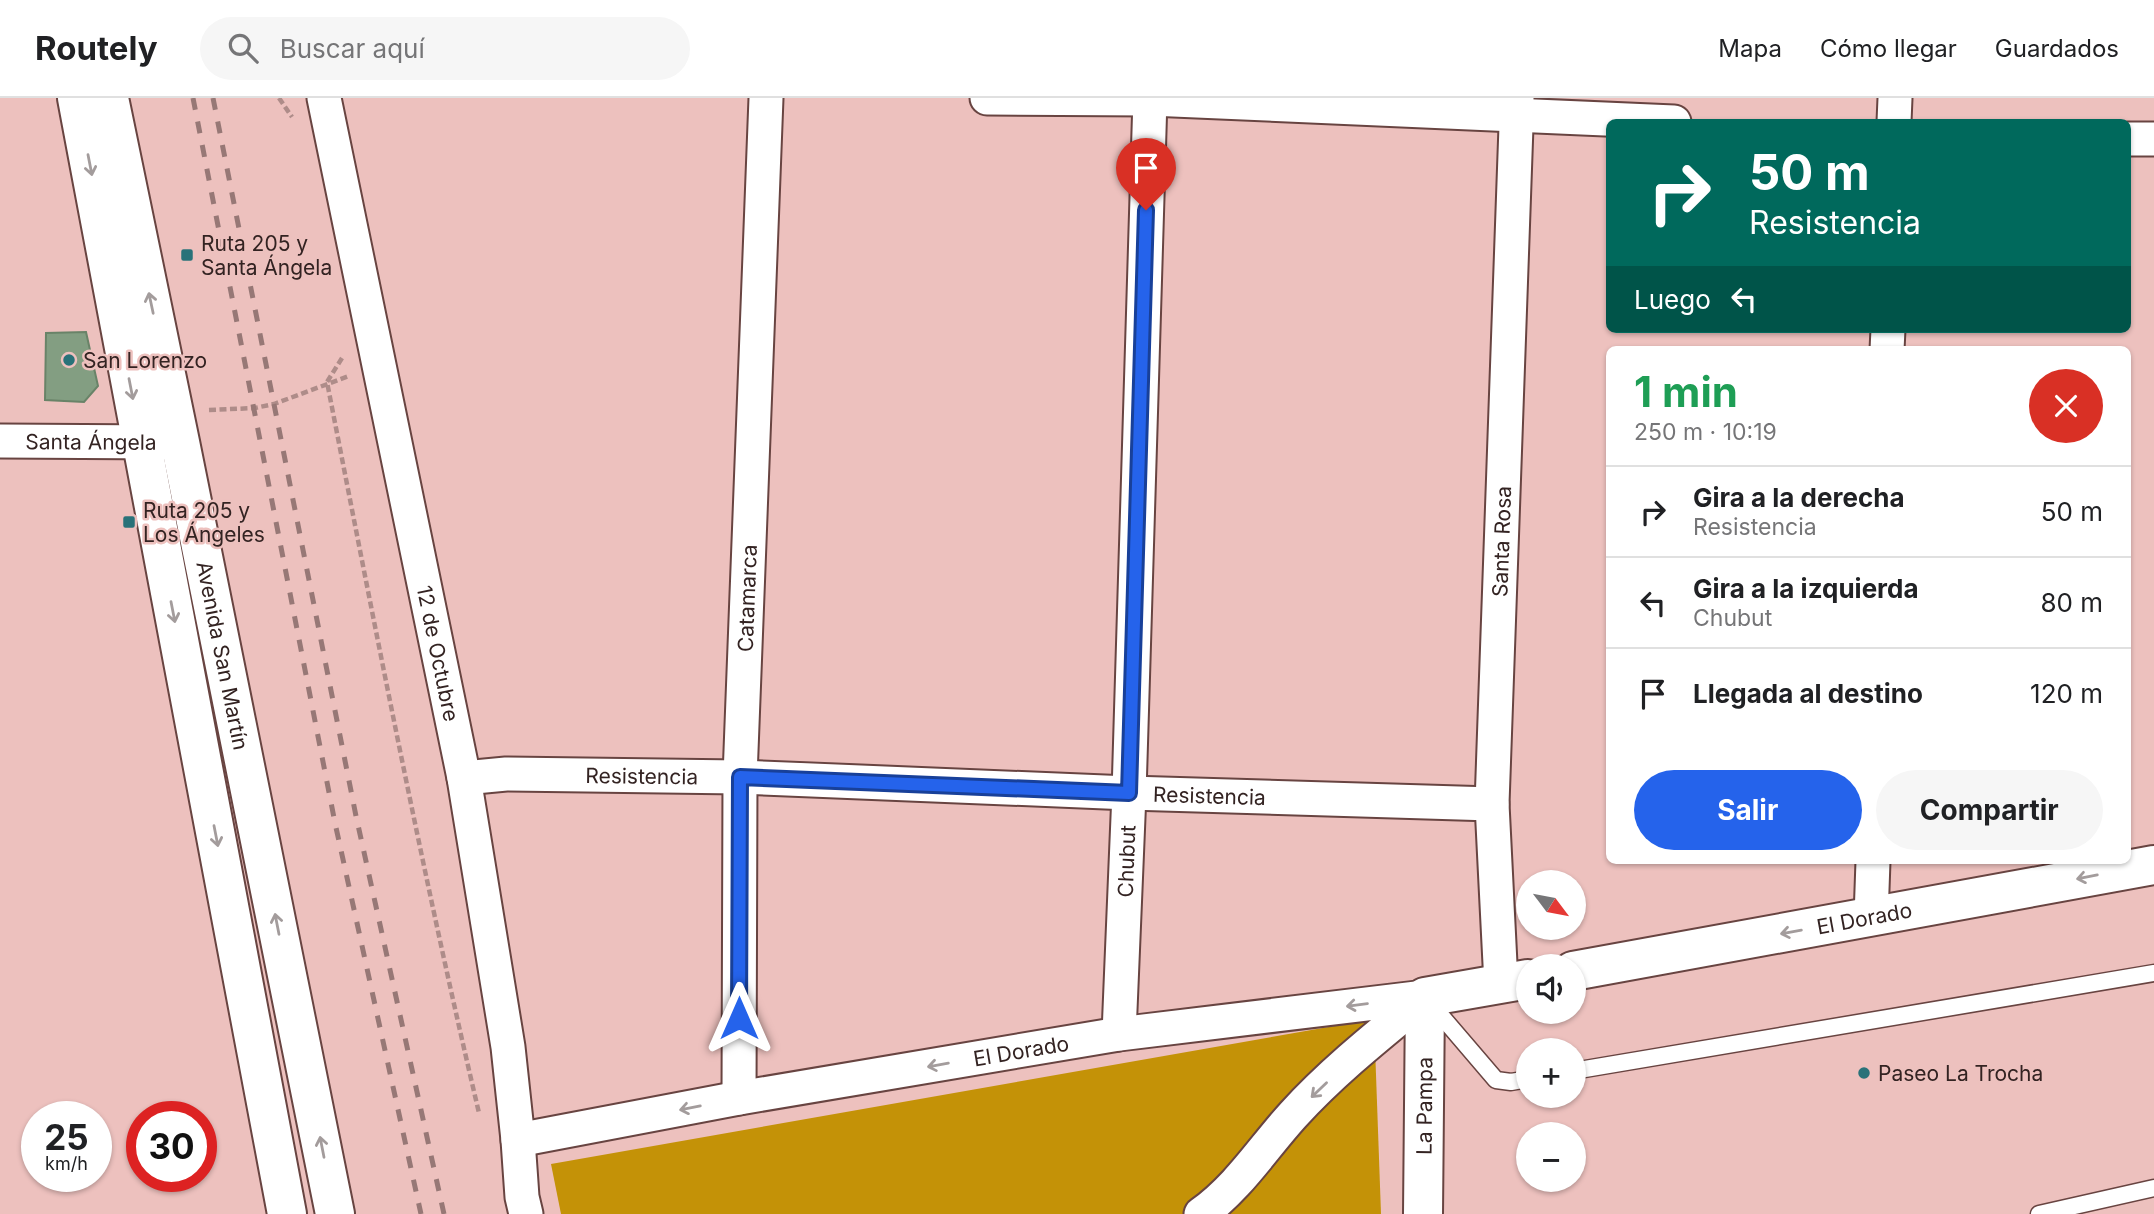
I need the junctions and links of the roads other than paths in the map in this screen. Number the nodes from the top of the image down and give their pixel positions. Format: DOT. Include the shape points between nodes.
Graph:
graph roads {
  1 [pos="77,98"];
  2 [pos="109,98"];
  3 [pos="324,98"];
  4 [pos="766,98"];
  5 [pos="987,98"];
  6 [pos="1895,98"];
  7 [pos="1150,99"];
  8 [pos="1516,107"];
  9 [pos="1642,119"];
  10 [pos="1894,119"];
  11 [pos="2131,139"];
  12 [pos="2154,139"];
  13 [pos="0,441"];
  14 [pos="141,442"];
  15 [pos="180,442"];
  16 [pos="740,777"];
  17 [pos="464,778"];
  18 [pos="1129,793"];
  19 [pos="1492,803"];
  20 [pos="1873,864"];
  21 [pos="2154,865"];
  22 [pos="1871,918"];
  23 [pos="1586,969"];
  24 [pos="2154,973"];
  25 [pos="1514,981"];
  26 [pos="1425,997"];
  27 [pos="1119,1034"];
  28 [pos="1586,1070"];
  29 [pos="1516,1081"];
  30 [pos="739,1098"];
  31 [pos="519,1140"];
  32 [pos="2154,1188"];
  33 [pos="287,1214"];
  34 [pos="335,1214"];
  35 [pos="526,1214"];
  36 [pos="1201,1214"];
  37 [pos="1423,1214"];
  38 [pos="2039,1214"];
  1 -- 14 [label="main road, Avenida San Martín, one-way"];
  15 -- 2 [label="main road, Avenida San Martín, one-way"];
  3 -- 17 [label="street, 12 de Octubre"];
  4 -- 16 [label="street, Catamarca"];
  5 -- 7 [label="street"];
  6 -- 10 [label="street"];
  7 -- 8 [label="street"];
  7 -- 18 [label="street, Chubut"];
  8 -- 9 [label="street"];
  8 -- 19 [label="street, Santa Rosa"];
  11 -- 12 [label="street"];
  13 -- 14 [label="street, Santa Ángela"];
  14 -- 15 [label="street, Santa Ángela"];
  14 -- 33 [label="main road, Avenida San Martín, one-way"];
  34 -- 15 [label="main road, Avenida San Martín, one-way"];
  16 -- 17 [label="street, Resistencia" via="506,774"];
  16 -- 18 [label="street, Resistencia"];
  16 -- 30 [label="street, Catamarca"];
  17 -- 31 [label="street, 12 de Octubre"];
  18 -- 19 [label="street, Resistencia"];
  18 -- 27 [label="street, Chubut"];
  19 -- 25 [label="street, Santa Rosa"];
  20 -- 22 [label="street"];
  21 -- 22 [label="main road, El Dorado, one-way"];
  22 -- 23 [label="main road, El Dorado, one-way"];
  24 -- 28 [label="lane"];
  25 -- 26 [label="main road, El Dorado"];
  26 -- 27 [label="street, El Dorado, one-way"];
  26 -- 29 [label="lane" via="1496,1080"];
  26 -- 36 [label="street, one-way" via="1294,1114 1251,1166"];
  26 -- 37 [label="main road, La Pampa"];
  27 -- 30 [label="street, El Dorado, one-way"];
  30 -- 31 [label="street, El Dorado, one-way"];
  31 -- 35 [label="street, 12 de Octubre"];
  32 -- 38 [label="lane"];
}
